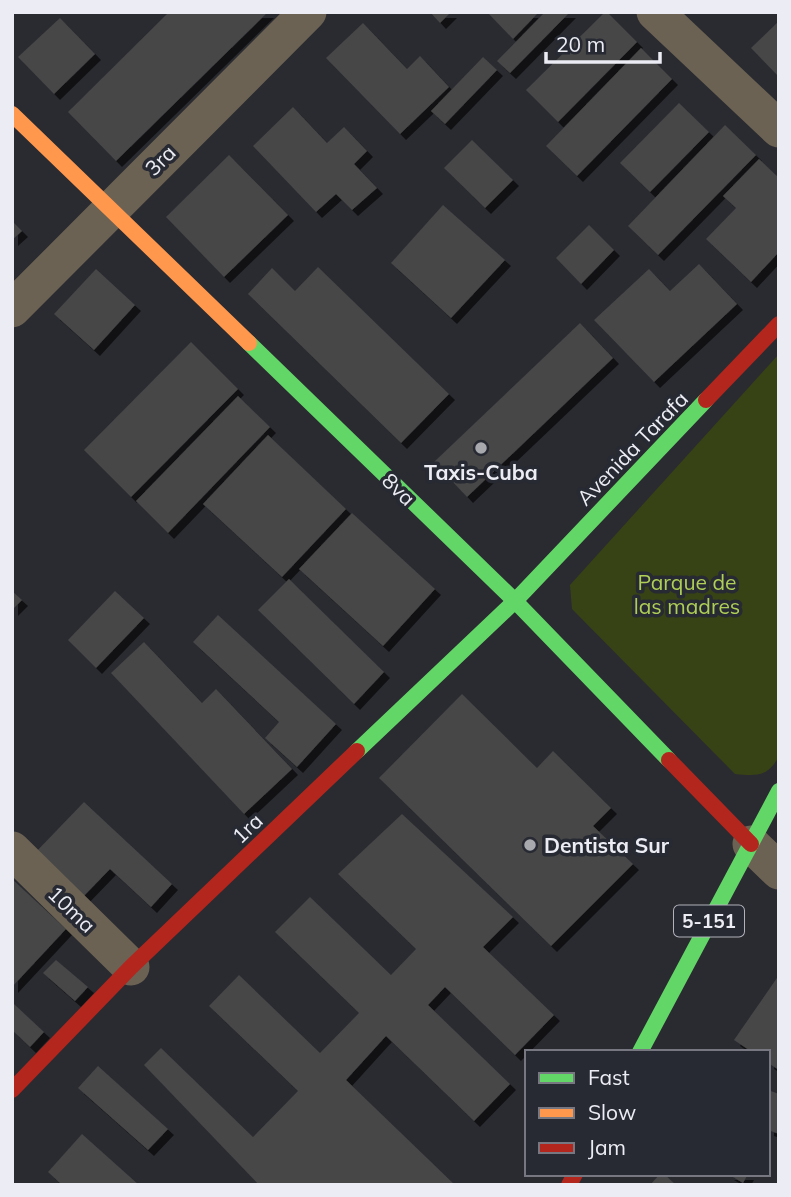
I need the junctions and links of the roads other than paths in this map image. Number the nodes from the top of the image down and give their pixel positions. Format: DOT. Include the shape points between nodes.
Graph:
graph roads {
  1 [pos="308,12"];
  2 [pos="655,12"];
  3 [pos="12,114"];
  4 [pos="779,129"];
  5 [pos="110,210"];
  6 [pos="12,309"];
  7 [pos="779,324"];
  8 [pos="515,601"];
  9 [pos="779,791"];
  10 [pos="751,844"];
  11 [pos="12,850"];
  12 [pos="779,871"];
  13 [pos="131,967"];
  14 [pos="641,1050"];
  15 [pos="12,1090"];
  1 -- 5 [label="street, 3ra"];
  2 -- 4 [label="street"];
  3 -- 5 [label="street, 8va"];
  5 -- 6 [label="street, 3ra"];
  5 -- 8 [label="street, 8va"];
  7 -- 8 [label="street, Avenida Tarafa"];
  8 -- 10 [label="street, 8va"];
  8 -- 13 [label="street, 1ra"];
  9 -- 10 [label="street, 5-151"];
  10 -- 12 [label="street, 8va"];
  10 -- 14 [label="street, 5-151"];
  11 -- 13 [label="street, 10ma"];
  13 -- 15 [label="street, 1ra"];
}
